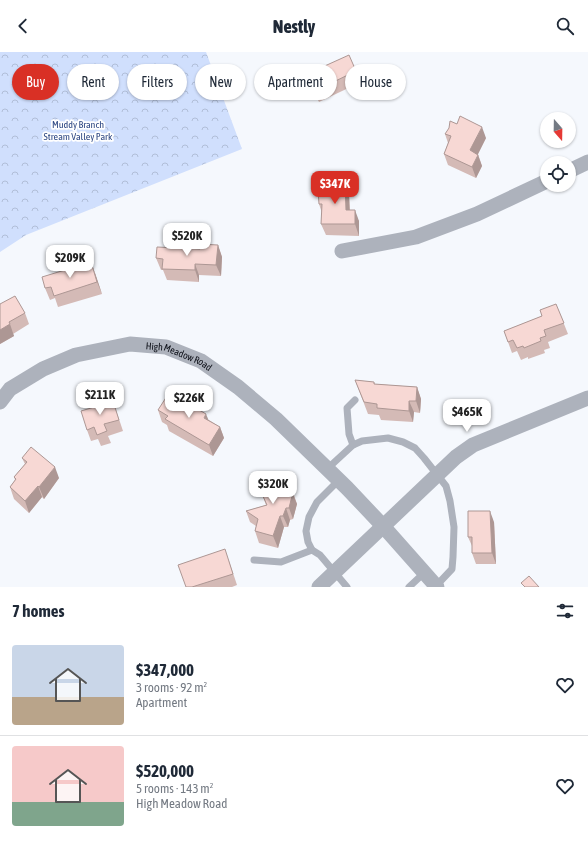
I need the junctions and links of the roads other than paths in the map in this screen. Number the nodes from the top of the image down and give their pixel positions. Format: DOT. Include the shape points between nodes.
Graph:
graph roads {
  1 [pos="588,162"];
  2 [pos="576,167"];
  3 [pos="540,184"];
  4 [pos="342,251"];
  5 [pos="588,398"];
  6 [pos="355,400"];
  7 [pos="0,402"];
  8 [pos="353,445"];
  9 [pos="327,469"];
  10 [pos="438,474"];
  11 [pos="339,480"];
  12 [pos="383,526"];
  13 [pos="312,550"];
  14 [pos="254,560"];
  15 [pos="335,572"];
  16 [pos="424,573"];
  17 [pos="319,587"];
  18 [pos="347,587"];
  19 [pos="408,587"];
  20 [pos="436,587"];
  1 -- 2 [label="street"];
  3 -- 4 [label="street" via="477,214 416,237"];
  5 -- 10 [label="street" via="473,445"];
  6 -- 8 [label="lane" via="347,408 349,434"];
  7 -- 9 [label="street, High Meadow Road" via="10,389 43,369 76,355 130,344 166,347 201,361 238,387 276,419"];
  8 -- 9 [label="lane"];
  8 -- 10 [label="lane" via="362,441 388,438 403,442 415,448"];
  9 -- 11 [label="street, High Meadow Road"];
  10 -- 12 [label="street"];
  10 -- 20 [label="lane" via="446,486 450,501 454,535 452,569"];
  11 -- 12 [label="street, High Meadow Road"];
  11 -- 13 [label="lane" via="317,502 308,517 306,531"];
  12 -- 15 [label="street"];
  12 -- 16 [label="street, High Meadow Road"];
  13 -- 14 [label="lane" via="281,562"];
  13 -- 15 [label="lane"];
  15 -- 17 [label="street"];
  15 -- 18 [label="lane"];
  16 -- 19 [label="lane"];
  16 -- 20 [label="street, High Meadow Road"];
}
